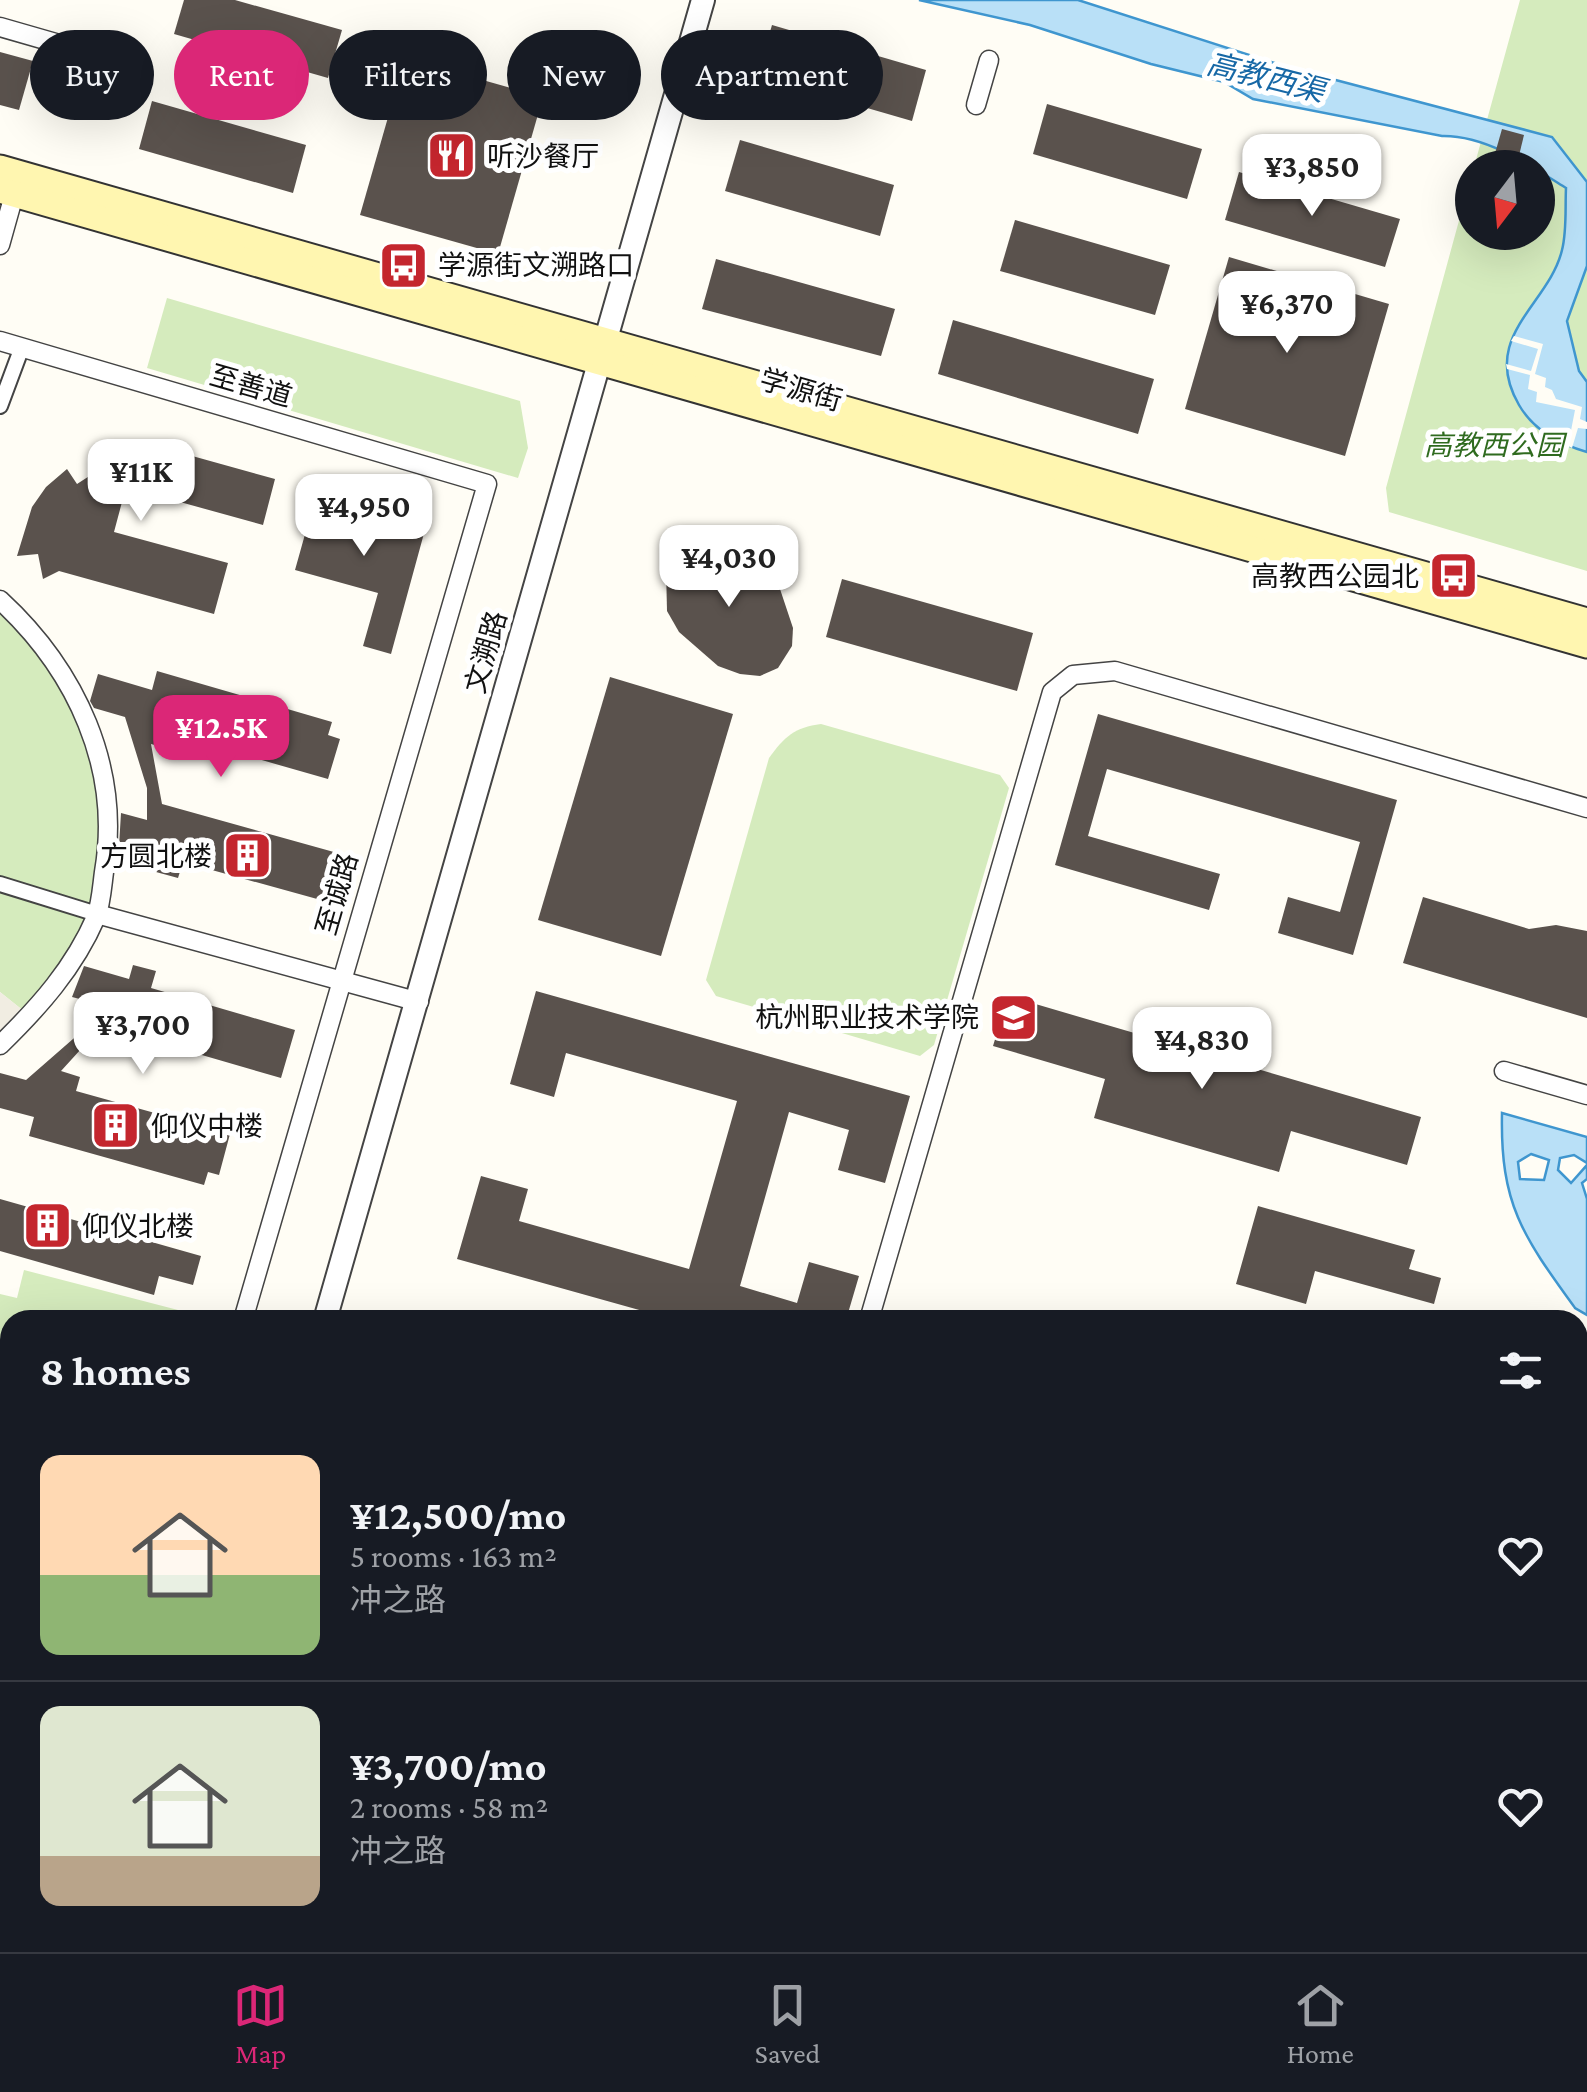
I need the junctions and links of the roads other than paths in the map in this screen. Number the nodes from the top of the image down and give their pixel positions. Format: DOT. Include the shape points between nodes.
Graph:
graph roads {
  1 [pos="703,0"];
  2 [pos="0,27"];
  3 [pos="30,36"];
  4 [pos="989,60"];
  5 [pos="976,105"];
  6 [pos="0,168"];
  7 [pos="7,192"];
  8 [pos="0,245"];
  9 [pos="606,338"];
  10 [pos="0,340"];
  11 [pos="22,347"];
  12 [pos="598,364"];
  13 [pos="0,406"];
  14 [pos="487,484"];
  15 [pos="0,600"];
  16 [pos="1587,621"];
  17 [pos="1587,645"];
  18 [pos="1587,808"];
  19 [pos="0,884"];
  20 [pos="98,914"];
  21 [pos="340,980"];
  22 [pos="419,1002"];
  23 [pos="0,1045"];
  24 [pos="1504,1071"];
  25 [pos="1587,1095"];
  26 [pos="246,1310"];
  27 [pos="327,1310"];
  28 [pos="872,1310"];
  1 -- 9 [label="street, 文溯路"];
  2 -- 3 [label="street"];
  4 -- 5 [label="street"];
  6 -- 9 [label="main road, 学源街"];
  7 -- 8 [label="street"];
  7 -- 12 [label="main road, 学源街"];
  9 -- 12 [label="street, 文溯路"];
  9 -- 16 [label="main road, 学源街"];
  10 -- 11 [label="street, 至善道"];
  11 -- 13 [label="street"];
  11 -- 14 [label="street, 至善道"];
  12 -- 17 [label="main road, 学源街"];
  12 -- 22 [label="street, 文溯路"];
  14 -- 21 [label="street, 至诚路"];
  15 -- 20 [label="street" via="66,675 100,753 110,838"];
  18 -- 28 [label="street" via="1115,670 1073,675 1052,692"];
  19 -- 20 [label="street"];
  20 -- 21 [label="street"];
  20 -- 23 [label="street" via="71,966"];
  21 -- 22 [label="street"];
  21 -- 26 [label="street, 至诚路"];
  22 -- 27 [label="street, 文溯路"];
  24 -- 25 [label="street"];
}
